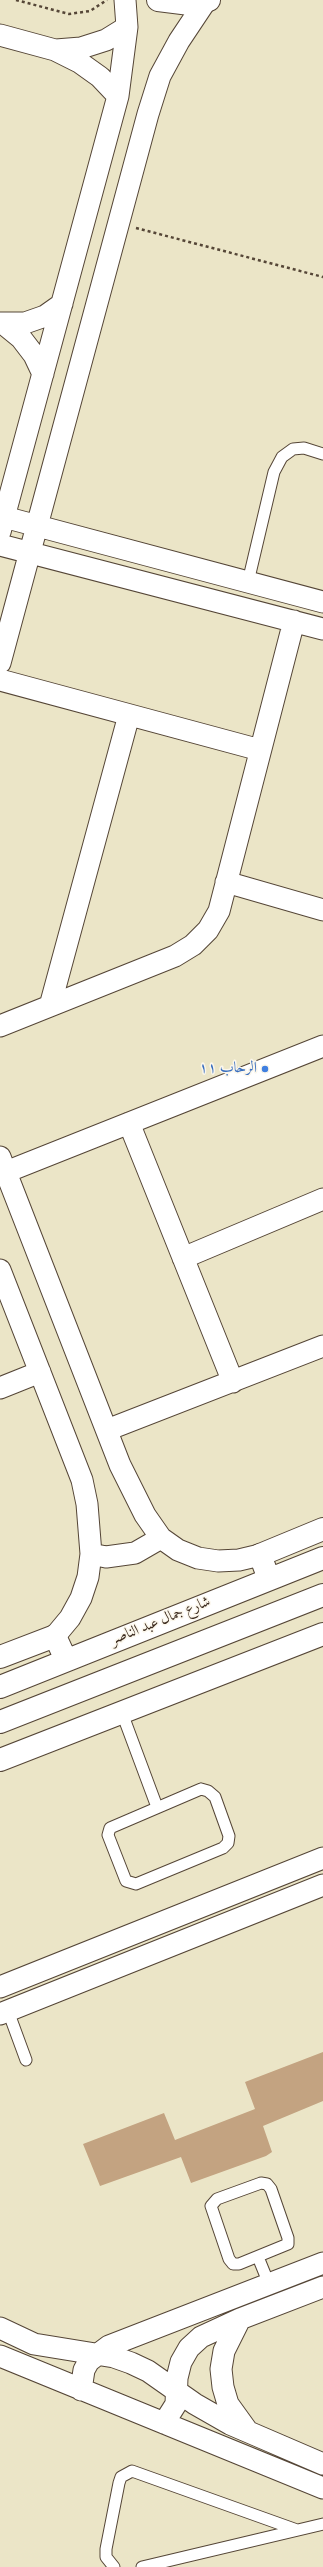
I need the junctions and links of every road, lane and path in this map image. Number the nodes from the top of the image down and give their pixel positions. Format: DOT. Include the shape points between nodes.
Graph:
graph roads {
  1 [pos="16,0"];
  2 [pos="107,0"];
  3 [pos="125,0"];
  4 [pos="158,0"];
  5 [pos="207,1"];
  6 [pos="128,27"];
  7 [pos="0,35"];
  8 [pos="56,50"];
  9 [pos="118,96"];
  10 [pos="118,224"];
  11 [pos="323,277"];
  12 [pos="62,304"];
  13 [pos="2,324"];
  14 [pos="42,374"];
  15 [pos="323,454"];
  16 [pos="2,525"];
  17 [pos="37,526"];
  18 [pos="0,545"];
  19 [pos="30,553"];
  20 [pos="248,582"];
  21 [pos="323,602"];
  22 [pos="294,621"];
  23 [pos="323,629"];
  24 [pos="0,663"];
  25 [pos="0,680"];
  26 [pos="129,715"];
  27 [pos="260,750"];
  28 [pos="226,882"];
  29 [pos="323,910"];
  30 [pos="50,1006"];
  31 [pos="0,1026"];
  32 [pos="323,1045"];
  33 [pos="129,1124"];
  34 [pos="3,1164"];
  35 [pos="323,1199"];
  36 [pos="183,1258"];
  37 [pos="0,1270"];
  38 [pos="323,1346"];
  39 [pos="40,1372"];
  40 [pos="233,1382"];
  41 [pos="0,1388"];
  42 [pos="106,1430"];
  43 [pos="323,1529"];
  44 [pos="161,1538"];
  45 [pos="91,1554"];
  46 [pos="260,1555"];
  47 [pos="323,1558"];
  48 [pos="269,1579"];
  49 [pos="323,1594"];
  50 [pos="323,1634"];
  51 [pos="55,1636"];
  52 [pos="0,1657"];
  53 [pos="66,1660"];
  54 [pos="0,1687"];
  55 [pos="122,1712"];
  56 [pos="0,1722"];
  57 [pos="0,1760"];
  58 [pos="157,1807"];
  59 [pos="323,1858"];
  60 [pos="323,1885"];
  61 [pos="75,1957"];
  62 [pos="84,1981"];
  63 [pos="0,1987"];
  64 [pos="4,2013"];
  65 [pos="26,2060"];
  66 [pos="258,2257"];
  67 [pos="323,2263"];
  68 [pos="269,2284"];
  69 [pos="323,2287"];
  70 [pos="240,2319"];
  71 [pos="0,2328"];
  72 [pos="96,2354"];
  73 [pos="0,2356"];
  74 [pos="81,2390"];
  75 [pos="178,2392"];
  76 [pos="164,2423"];
  77 [pos="249,2433"];
  78 [pos="323,2464"];
  79 [pos="323,2488"];
  80 [pos="323,2524"];
  81 [pos="297,2530"];
  82 [pos="114,2567"];
  83 [pos="142,2567"];
  1 -- 2 [label="path" via="69,14 90,11"];
  3 -- 6 [label="street"];
  4 -- 5 [label="main road" via="175,4"];
  5 -- 10 [label="street" via="179,41 160,76"];
  6 -- 8 [label="street" via="106,40 81,48"];
  6 -- 9 [label="street"];
  7 -- 8 [label="street"];
  8 -- 9 [label="street" via="100,77"];
  9 -- 12 [label="street"];
  10 -- 11 [label="path"];
  10 -- 17 [label="street"];
  12 -- 13 [label="street" via="45,316 25,323"];
  12 -- 14 [label="street"];
  13 -- 14 [label="street" via="21,338 34,355"];
  14 -- 16 [label="street"];
  15 -- 20 [label="lane" via="304,448 293,448 282,457 274,472"];
  16 -- 17 [label="street"];
  17 -- 19 [label="street"];
  17 -- 20 [label="street"];
  18 -- 19 [label="street"];
  19 -- 22 [label="street"];
  19 -- 24 [label="street"];
  20 -- 21 [label="street"];
  22 -- 23 [label="street"];
  22 -- 27 [label="street"];
  25 -- 26 [label="street"];
  26 -- 27 [label="street"];
  26 -- 30 [label="street"];
  27 -- 28 [label="street"];
  28 -- 29 [label="street"];
  28 -- 30 [label="street" via="218,911 208,930 193,945 175,956"];
  30 -- 31 [label="street"];
  32 -- 33 [label="street"];
  33 -- 34 [label="street"];
  33 -- 36 [label="street"];
  34 -- 42 [label="street"];
  35 -- 36 [label="street"];
  36 -- 40 [label="street"];
  37 -- 39 [label="street"];
  38 -- 40 [label="street"];
  39 -- 41 [label="street"];
  39 -- 45 [label="street" via="82,1480 90,1523"];
  40 -- 42 [label="street"];
  42 -- 44 [label="street" via="131,1491"];
  43 -- 46 [label="main road"];
  44 -- 45 [label="street" via="135,1553 106,1557"];
  44 -- 46 [label="street" via="178,1550 198,1558 218,1561 240,1560"];
  45 -- 51 [label="street" via="88,1577 81,1598 70,1618"];
  46 -- 48 [label="main road"];
  47 -- 48 [label="main road, شارع جمال عبد الناصر"];
  48 -- 53 [label="main road, شارع جمال عبد الناصر"];
  49 -- 56 [label="main road"];
  50 -- 55 [label="main road"];
  51 -- 52 [label="main road"];
  51 -- 53 [label="main road"];
  53 -- 54 [label="main road, شارع جمال عبد الناصر"];
  55 -- 57 [label="main road"];
  55 -- 58 [label="lane"];
  58 -- 58 [label="lane" via="201,1789 208,1791 214,1797 229,1836 228,1843 223,1848 136,1884 130,1884 126,1881 108,1835 110,1828"];
  59 -- 61 [label="street"];
  60 -- 62 [label="street"];
  61 -- 62 [label="street"];
  61 -- 63 [label="street"];
  62 -- 64 [label="street"];
  64 -- 65 [label="lane"];
  66 -- 66 [label="lane" via="236,2265 230,2262 211,2206 217,2199 264,2183 271,2189 289,2241 286,2247"];
  66 -- 68 [label="lane"];
  67 -- 68 [label="street"];
  68 -- 72 [label="street" via="122,2339"];
  69 -- 70 [label="street"];
  70 -- 75 [label="street" via="201,2337 189,2348 181,2362 177,2378"];
  70 -- 77 [label="street" via="224,2351 221,2369 228,2404 237,2420"];
  71 -- 72 [label="street" via="34,2344"];
  72 -- 74 [label="street" via="84,2370"];
  72 -- 75 [label="street" via="131,2363 153,2374"];
  73 -- 74 [label="street"];
  74 -- 76 [label="street"];
  75 -- 76 [label="street" via="176,2404"];
  75 -- 77 [label="street" via="212,2415"];
  76 -- 79 [label="street"];
  77 -- 78 [label="street"];
  80 -- 81 [label="lane"];
  81 -- 82 [label="lane" via="132,2471 121,2477 119,2483 106,2549 106,2557"];
  81 -- 83 [label="lane"];
}
